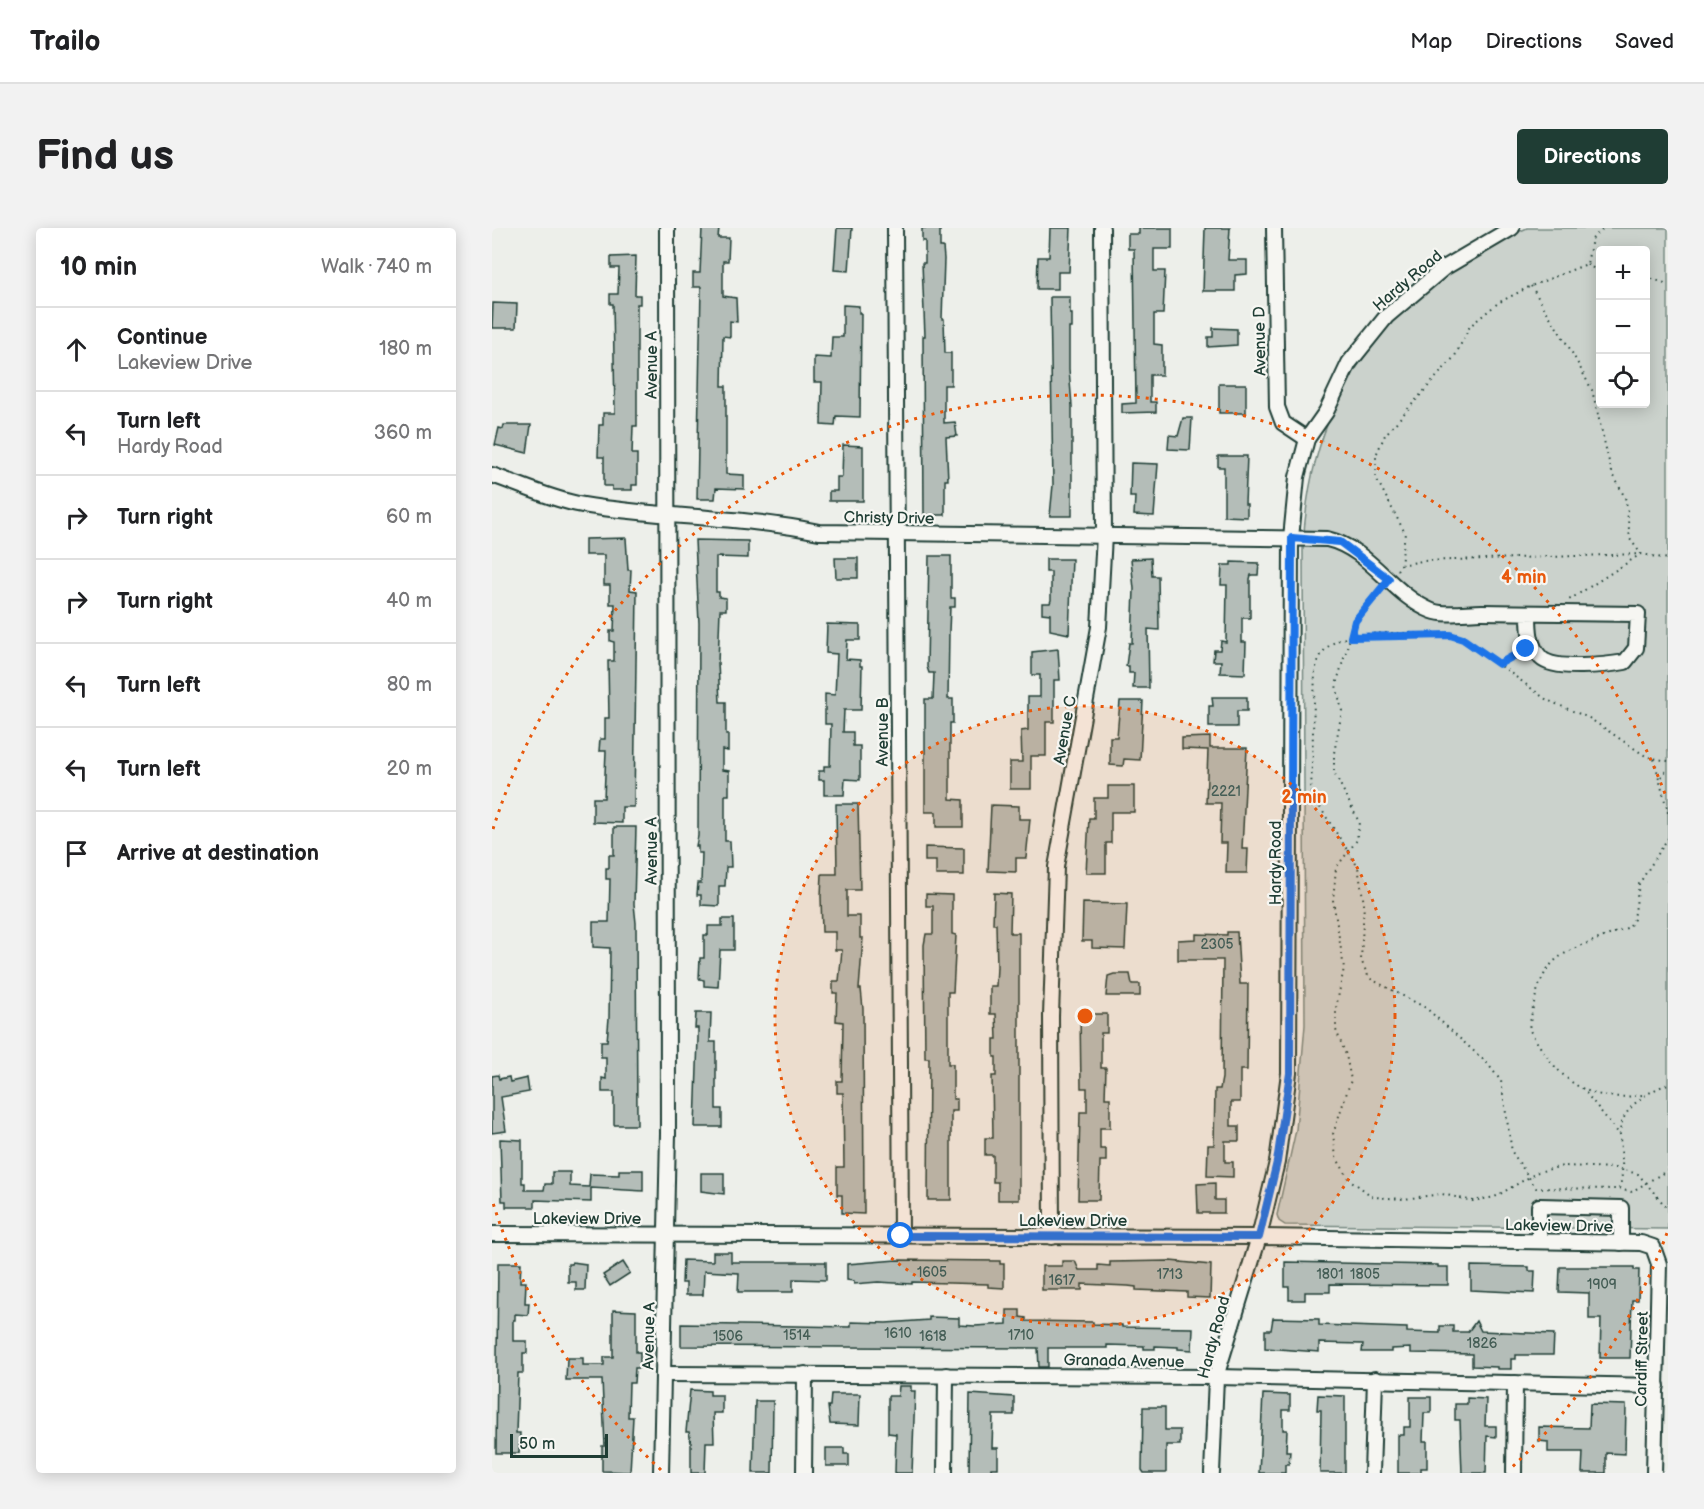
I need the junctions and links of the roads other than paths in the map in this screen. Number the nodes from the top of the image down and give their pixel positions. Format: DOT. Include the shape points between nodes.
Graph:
graph roads {
  1 [pos="667,228"];
  2 [pos="896,228"];
  3 [pos="1102,228"];
  4 [pos="1274,228"];
  5 [pos="1512,228"];
  6 [pos="1307,439"];
  7 [pos="492,475"];
  8 [pos="667,516"];
  9 [pos="897,534"];
  10 [pos="1104,535"];
  11 [pos="1292,538"];
  12 [pos="1528,613"];
  13 [pos="492,1234"];
  14 [pos="667,1234"];
  15 [pos="901,1236"];
  16 [pos="1052,1237"];
  17 [pos="1259,1237"];
  18 [pos="1539,1241"];
  19 [pos="1621,1243"];
  20 [pos="1653,1247"];
  21 [pos="663,1374"];
  22 [pos="805,1374"];
  23 [pos="946,1375"];
  24 [pos="1216,1377"];
  25 [pos="1375,1379"];
  26 [pos="1515,1383"];
  27 [pos="1657,1386"];
  28 [pos="662,1473"];
  29 [pos="804,1473"];
  30 [pos="945,1473"];
  31 [pos="1212,1473"];
  32 [pos="1372,1473"];
  33 [pos="1514,1473"];
  34 [pos="1654,1473"];
  1 -- 8 [label="street, Avenue A"];
  2 -- 9 [label="street, Avenue B"];
  3 -- 10 [label="street, Avenue C"];
  4 -- 6 [label="street, Avenue D" via="1277,406 1283,423"];
  5 -- 6 [label="street, Hardy Road" via="1444,268 1386,317 1349,363 1326,412"];
  6 -- 11 [label="street, Hardy Road" via="1297,477"];
  7 -- 8 [label="street, Christy Drive" via="580,504"];
  8 -- 9 [label="street, Christy Drive" via="778,523 819,532"];
  8 -- 14 [label="street, Avenue A"];
  9 -- 10 [label="street, Christy Drive"];
  9 -- 15 [label="street, Avenue B"];
  10 -- 11 [label="street, Christy Drive"];
  10 -- 16 [label="street, Avenue C" via="1099,627 1056,867 1051,1016"];
  11 -- 12 [label="street, Christy Drive" via="1340,542 1412,602 1435,612"];
  11 -- 17 [label="street, Hardy Road" via="1290,1073 1277,1162"];
  12 -- 12 [label="street, Christy Drive" via="1533,646 1542,660 1560,665 1625,662 1636,648 1645,613"];
  13 -- 14 [label="street, Lakeview Drive"];
  14 -- 15 [label="street, Lakeview Drive"];
  14 -- 21 [label="street, Avenue A"];
  15 -- 16 [label="street, Lakeview Drive"];
  16 -- 17 [label="street, Lakeview Drive"];
  17 -- 18 [label="street, Lakeview Drive"];
  17 -- 24 [label="street, Hardy Road"];
  18 -- 19 [label="street, Lakeview Drive"];
  18 -- 19 [label="street" via="1539,1206 1551,1206 1622,1208"];
  19 -- 20 [label="street, Lakeview Drive"];
  20 -- 27 [label="street, Cardiff Street" via="1659,1264"];
  21 -- 22 [label="street, Granada Avenue"];
  21 -- 28 [label="street, Avenue A"];
  22 -- 23 [label="street, Granada Avenue"];
  22 -- 29 [label="street"];
  23 -- 24 [label="street, Granada Avenue"];
  23 -- 30 [label="street"];
  24 -- 25 [label="street, Granada Avenue"];
  24 -- 31 [label="street, Hardy Road"];
  25 -- 26 [label="street, Granada Avenue"];
  25 -- 32 [label="street"];
  26 -- 27 [label="street, Granada Avenue"];
  26 -- 33 [label="street"];
  27 -- 34 [label="street, Cardiff Street"];
}
